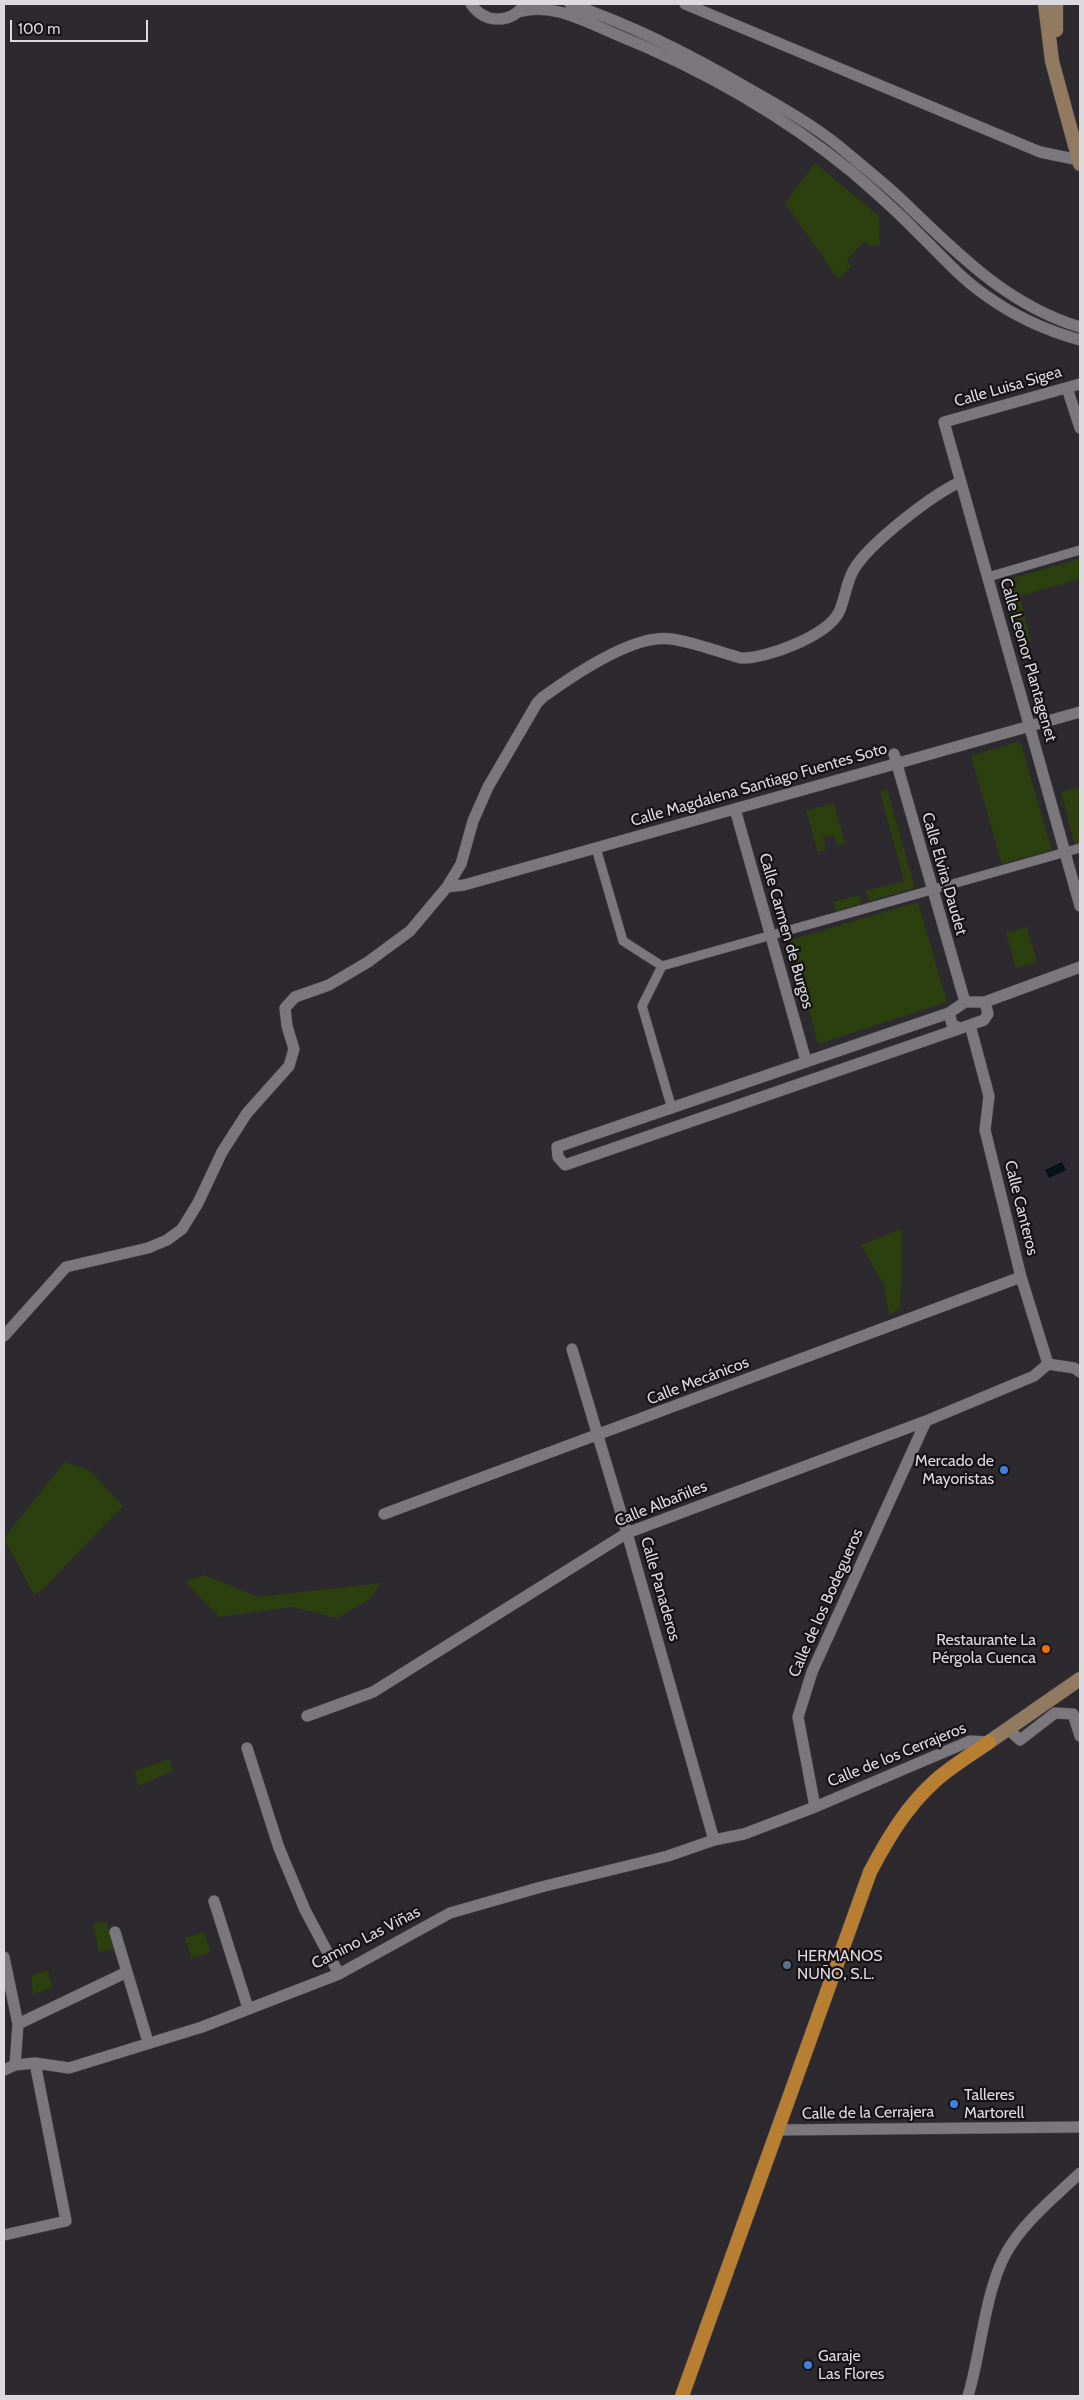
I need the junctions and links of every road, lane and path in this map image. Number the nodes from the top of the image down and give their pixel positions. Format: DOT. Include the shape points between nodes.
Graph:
graph roads {
  1 [pos="462,4"];
  2 [pos="570,4"];
  3 [pos="686,4"];
  4 [pos="1045,4"];
  5 [pos="1056,4"];
  6 [pos="474,7"];
  7 [pos="522,8"];
  8 [pos="1080,133"];
  9 [pos="1080,162"];
  10 [pos="1080,327"];
  11 [pos="1080,340"];
  12 [pos="1080,384"];
  13 [pos="1067,388"];
  14 [pos="944,422"];
  15 [pos="1080,428"];
  16 [pos="960,482"];
  17 [pos="1080,550"];
  18 [pos="988,577"];
  19 [pos="1080,712"];
  20 [pos="1030,726"];
  21 [pos="895,758"];
  22 [pos="735,809"];
  23 [pos="596,848"];
  24 [pos="1080,848"];
  25 [pos="1065,853"];
  26 [pos="447,887"];
  27 [pos="932,890"];
  28 [pos="1080,906"];
  29 [pos="771,936"];
  30 [pos="662,966"];
  31 [pos="1080,967"];
  32 [pos="965,1002"];
  33 [pos="985,1002"];
  34 [pos="949,1013"];
  35 [pos="965,1027"];
  36 [pos="806,1061"];
  37 [pos="672,1109"];
  38 [pos="1021,1277"];
  39 [pos="4,1336"];
  40 [pos="572,1349"];
  41 [pos="1048,1364"];
  42 [pos="1080,1372"];
  43 [pos="926,1420"];
  44 [pos="599,1436"];
  45 [pos="384,1514"];
  46 [pos="627,1533"];
  47 [pos="1080,1679"];
  48 [pos="307,1716"];
  49 [pos="1008,1728"];
  50 [pos="1080,1736"];
  51 [pos="989,1742"];
  52 [pos="247,1748"];
  53 [pos="815,1807"];
  54 [pos="714,1840"];
  55 [pos="214,1901"];
  56 [pos="115,1932"];
  57 [pos="4,1957"];
  58 [pos="127,1972"];
  59 [pos="339,1974"];
  60 [pos="248,2008"];
  61 [pos="18,2024"];
  62 [pos="148,2042"];
  63 [pos="35,2063"];
  64 [pos="15,2065"];
  65 [pos="4,2070"];
  66 [pos="1080,2127"];
  67 [pos="777,2130"];
  68 [pos="1080,2174"];
  69 [pos="4,2235"];
  70 [pos="682,2396"];
  71 [pos="968,2396"];
  1 -- 6 [label="street"];
  2 -- 10 [label="street" via="680,50 776,104 838,146 889,188 984,277 1029,306"];
  3 -- 9 [label="street" via="1040,152"];
  4 -- 9 [label="main road" via="1052,61"];
  5 -- 8 [label="main road" via="1056,30 1062,66"];
  6 -- 7 [label="street" via="486,17 497,20 508,18"];
  7 -- 11 [label="street" via="561,12 677,61 729,90 789,126 840,163 988,297 1022,318"];
  12 -- 13 [label="street, Calle Luisa Sigea"];
  13 -- 14 [label="street, Calle Luisa Sigea"];
  13 -- 15 [label="street"];
  14 -- 16 [label="street, Calle Leonor Plantagenet"];
  16 -- 18 [label="street, Calle Leonor Plantagenet"];
  16 -- 26 [label="street" via="943,490 905,519 865,555 850,576 833,622 824,628 775,652 753,658 741,658 670,639 649,639 625,648 543,697 488,788 473,821 461,864"];
  17 -- 18 [label="street"];
  18 -- 20 [label="street, Calle Leonor Plantagenet"];
  19 -- 20 [label="street, Calle Magdalena Santiago Fuentes Soto"];
  20 -- 21 [label="street, Calle Magdalena Santiago Fuentes Soto"];
  20 -- 25 [label="street, Calle Leonor Plantagenet"];
  21 -- 22 [label="street, Calle Magdalena Santiago Fuentes Soto"];
  21 -- 27 [label="street, Calle Elvira Daudet"];
  22 -- 23 [label="street, Calle Magdalena Santiago Fuentes Soto"];
  22 -- 29 [label="street, Calle Carmen de Burgos"];
  23 -- 26 [label="street, Calle Magdalena Santiago Fuentes Soto"];
  23 -- 30 [label="street" via="623,941"];
  24 -- 25 [label="street"];
  25 -- 27 [label="street"];
  25 -- 28 [label="street, Calle Leonor Plantagenet"];
  26 -- 39 [label="street" via="410,931 368,962 329,985 296,997 285,1008 294,1049 289,1066 247,1113 222,1152 182,1229 148,1248 66,1266"];
  27 -- 29 [label="street"];
  27 -- 32 [label="street, Calle Elvira Daudet"];
  29 -- 30 [label="street"];
  29 -- 36 [label="street, Calle Carmen de Burgos"];
  30 -- 37 [label="street" via="642,1006"];
  31 -- 33 [label="street"];
  32 -- 33 [label="street"];
  32 -- 34 [label="street"];
  33 -- 35 [label="street" via="988,1014 984,1020"];
  34 -- 35 [label="street, Calle Canteros" via="952,1024"];
  34 -- 36 [label="street"];
  35 -- 37 [label="street" via="565,1165 558,1158 557,1147"];
  35 -- 38 [label="street, Calle Canteros" via="989,1096 985,1130"];
  36 -- 37 [label="street"];
  38 -- 41 [label="street, Calle Canteros"];
  38 -- 44 [label="street, Calle Mecánicos"];
  40 -- 44 [label="street, Calle Panaderos"];
  41 -- 42 [label="street"];
  41 -- 43 [label="street, Calle Albañiles" via="1034,1376"];
  43 -- 46 [label="street, Calle Albañiles"];
  43 -- 53 [label="street, Calle de los Bodegueros" via="812,1672 798,1717"];
  44 -- 45 [label="street, Calle Mecánicos"];
  44 -- 46 [label="street, Calle Panaderos"];
  46 -- 48 [label="street, Calle Albañiles" via="373,1692"];
  46 -- 54 [label="street, Calle Panaderos"];
  47 -- 49 [label="main road, Calle de los Cerrajeros"];
  49 -- 50 [label="street" via="1020,1740 1055,1713 1073,1714"];
  49 -- 51 [label="main road, Calle de los Cerrajeros"];
  51 -- 53 [label="street, Calle de los Cerrajeros" via="970,1741"];
  51 -- 67 [label="highway" via="936,1780 908,1809 889,1836 870,1872"];
  52 -- 59 [label="street" via="279,1848 305,1910"];
  53 -- 54 [label="street, Calle de los Cerrajeros" via="744,1834"];
  54 -- 59 [label="street, Camino Las Viñas" via="668,1856 541,1886 450,1913"];
  55 -- 60 [label="street"];
  56 -- 58 [label="street"];
  57 -- 61 [label="street"];
  58 -- 61 [label="street"];
  58 -- 62 [label="street"];
  59 -- 60 [label="street, Camino Las Viñas"];
  60 -- 62 [label="street, Camino Las Viñas" via="202,2027"];
  61 -- 64 [label="street"];
  62 -- 63 [label="street, Camino Las Viñas" via="69,2068"];
  63 -- 64 [label="street, Camino Las Viñas"];
  63 -- 69 [label="street" via="66,2221"];
  64 -- 65 [label="street, Camino Las Viñas"];
  66 -- 67 [label="street, Calle de la Cerrajera"];
  67 -- 70 [label="highway"];
  68 -- 71 [label="street" via="1012,2243 991,2296"];
}
